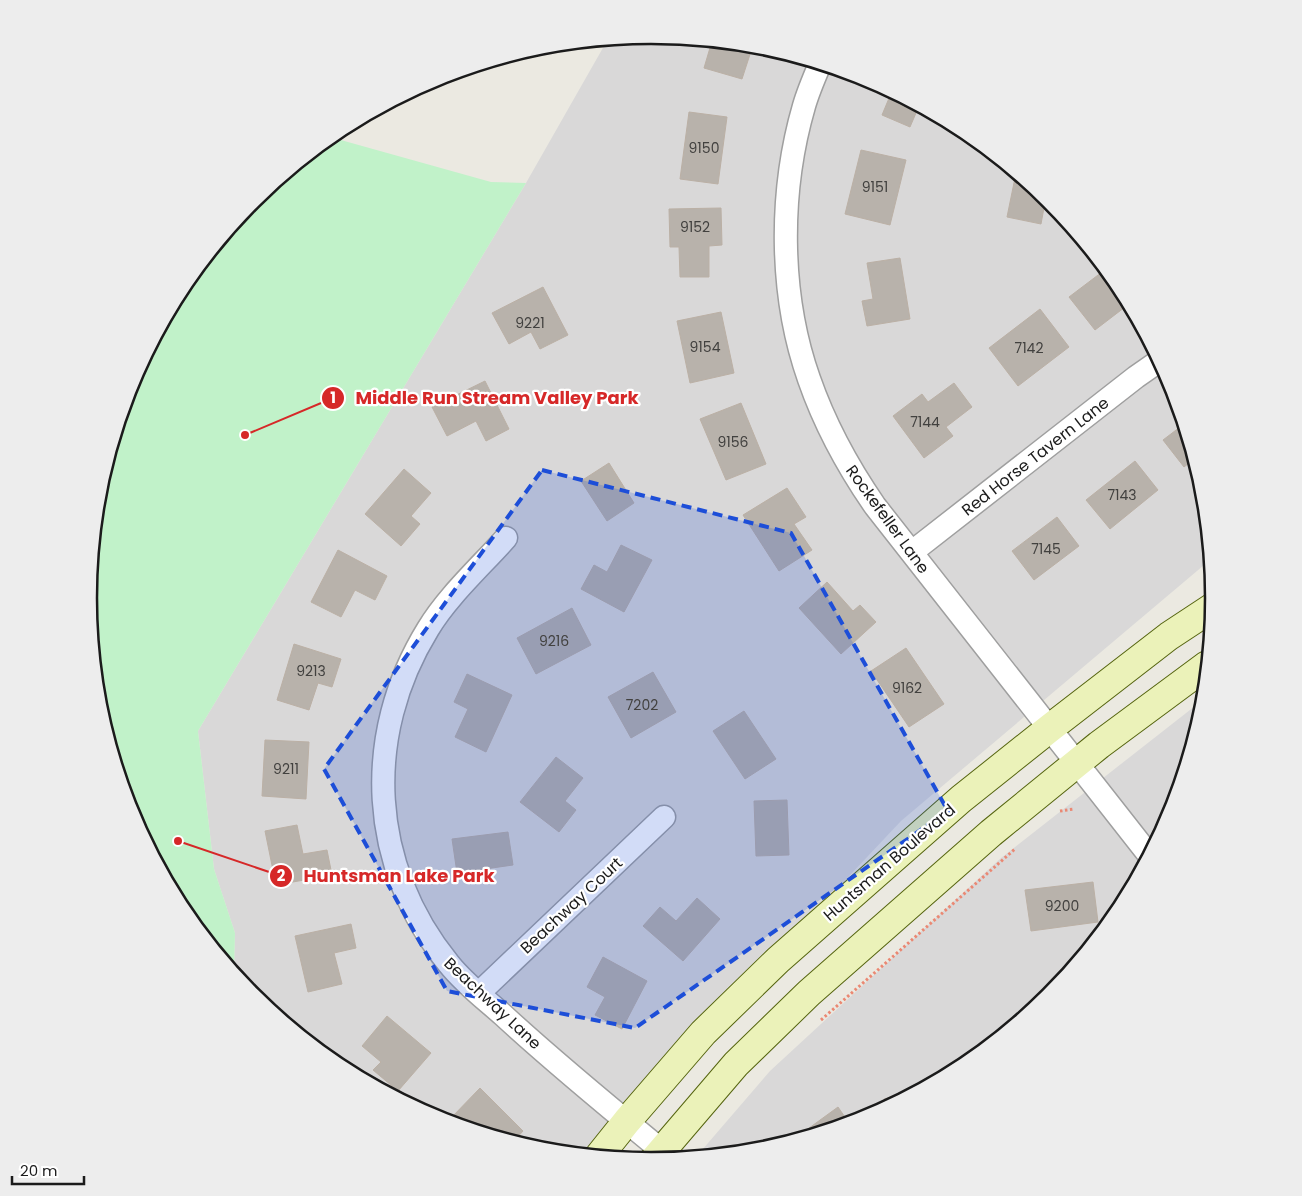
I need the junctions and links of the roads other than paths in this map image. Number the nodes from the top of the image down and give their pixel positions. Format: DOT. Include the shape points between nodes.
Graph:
graph roads {
  1 [pos="818,70"];
  2 [pos="1154,365"];
  3 [pos="506,538"];
  4 [pos="912,552"];
  5 [pos="1205,613"];
  6 [pos="1201,669"];
  7 [pos="1050,728"];
  8 [pos="1076,763"];
  9 [pos="664,817"];
  10 [pos="1145,849"];
  11 [pos="479,993"];
  12 [pos="627,1121"];
  13 [pos="604,1150"];
  14 [pos="657,1152"];
  15 [pos="666,1152"];
  1 -- 4 [label="street, Rockefeller Lane" via="796,138 786,207 785,242 792,311 808,379 835,443 875,506"];
  2 -- 4 [label="street, Red Horse Tavern Lane"];
  3 -- 11 [label="street, Beachway Lane" via="441,610 416,649 394,701 383,764 386,827 404,892 432,942 450,966"];
  4 -- 7 [label="street, Rockefeller Lane"];
  5 -- 7 [label="street, Huntsman Boulevard" via="1169,636"];
  6 -- 8 [label="street"];
  7 -- 8 [label="street, Rockefeller Lane"];
  7 -- 12 [label="street, Huntsman Boulevard" via="961,799 778,960 703,1033"];
  8 -- 10 [label="street, Rockefeller Lane"];
  8 -- 15 [label="street" via="990,833 809,993 736,1064"];
  9 -- 11 [label="street, Beachway Court"];
  11 -- 12 [label="street, Beachway Lane"];
  12 -- 13 [label="street, Huntsman Boulevard"];
  12 -- 14 [label="street, Beachway Lane"];
}
